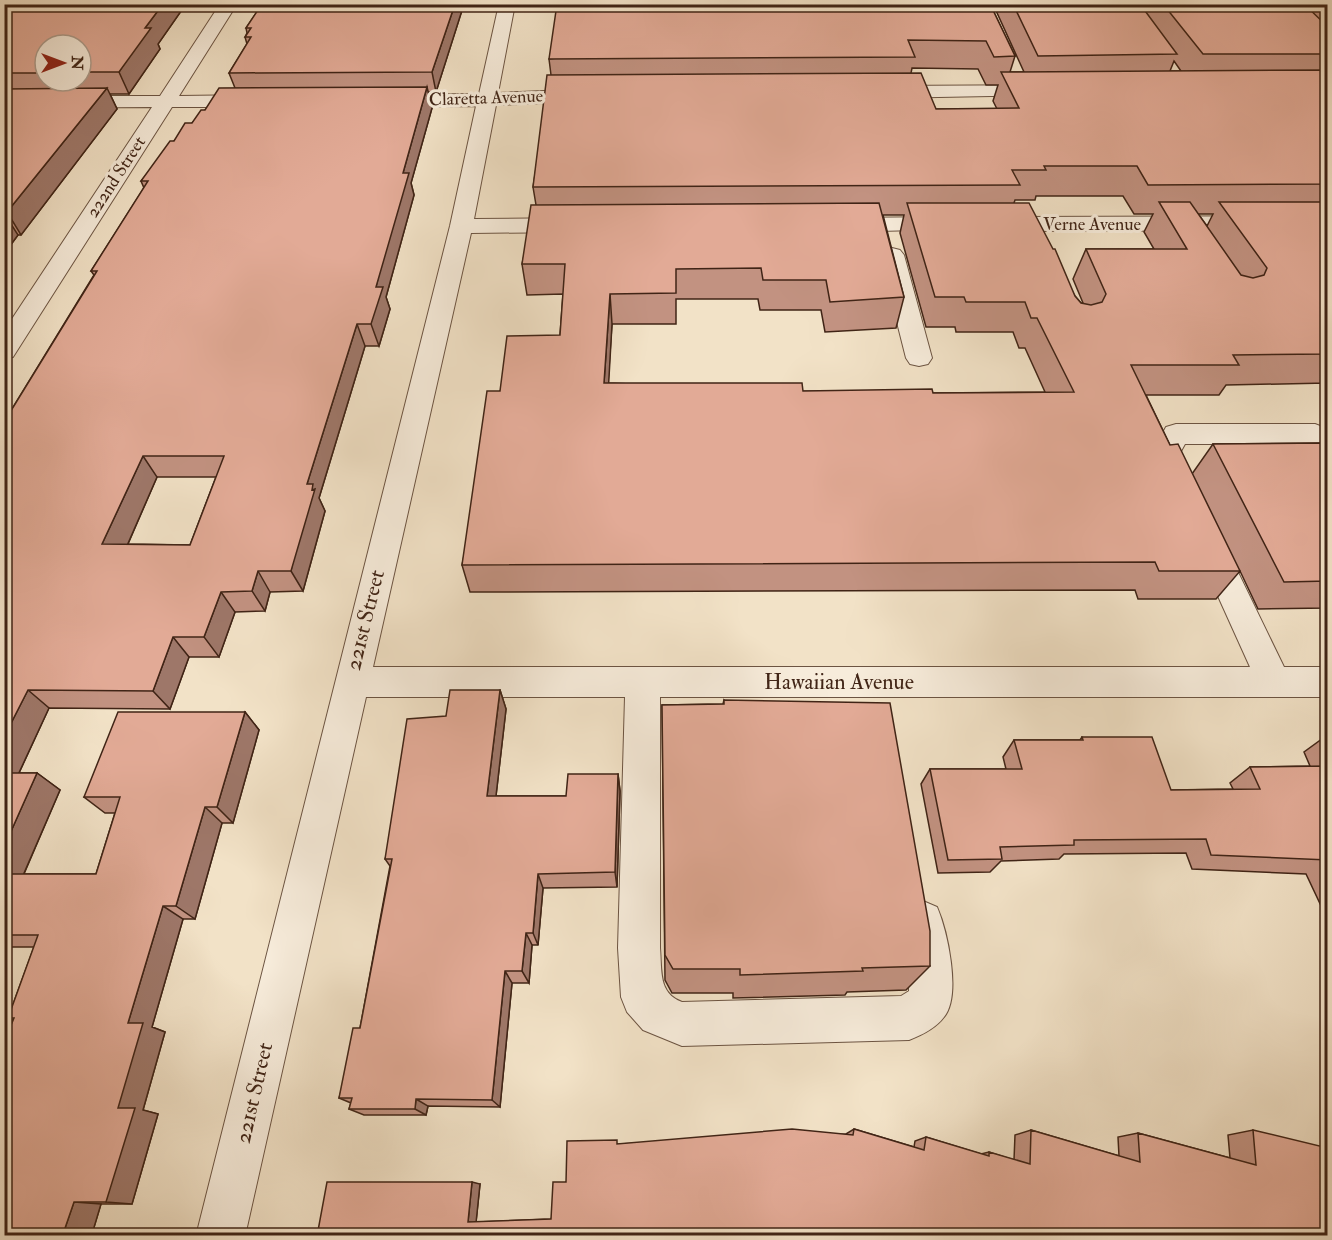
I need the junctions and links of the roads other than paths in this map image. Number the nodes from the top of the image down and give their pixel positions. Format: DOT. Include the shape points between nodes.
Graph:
graph roads {
  1 [pos="229,4"];
  2 [pos="507,4"];
  3 [pos="1056,91"];
  4 [pos="867,92"];
  5 [pos="606,95"];
  6 [pos="485,100"];
  7 [pos="166,101"];
  8 [pos="272,101"];
  9 [pos="367,101"];
  10 [pos="4,102"];
  11 [pos="1328,223"];
  12 [pos="1036,224"];
  13 [pos="1183,224"];
  14 [pos="590,225"];
  15 [pos="813,225"];
  16 [pos="884,225"];
  17 [pos="461,226"];
  18 [pos="1198,247"];
  19 [pos="1047,250"];
  20 [pos="4,351"];
  21 [pos="919,358"];
  22 [pos="1328,445"];
  23 [pos="351,682"];
  24 [pos="643,682"];
  25 [pos="1274,682"];
  26 [pos="1328,682"];
  27 [pos="917,887"];
  28 [pos="220,1236"];
  1 -- 7 [label="street, 222nd Street"];
  2 -- 6 [label="street, 221st Street"];
  3 -- 4 [label="street" via="1017,83"];
  5 -- 6 [label="street, Claretta Avenue"];
  6 -- 9 [label="street, Claretta Avenue"];
  6 -- 17 [label="street, 221st Street"];
  7 -- 8 [label="street"];
  7 -- 10 [label="street"];
  7 -- 20 [label="street, 222nd Street"];
  11 -- 13 [label="street, Verne Avenue"];
  12 -- 13 [label="street, Verne Avenue"];
  12 -- 16 [label="street, Verne Avenue"];
  12 -- 19 [label="street"];
  13 -- 18 [label="street"];
  14 -- 17 [label="street"];
  15 -- 16 [label="street, Verne Avenue"];
  16 -- 21 [label="street"];
  17 -- 23 [label="street, 221st Street"];
  22 -- 25 [label="street" via="1315,434 1176,434 1166,453"];
  23 -- 24 [label="street, Hawaiian Avenue"];
  23 -- 28 [label="street, 221st Street"];
  24 -- 25 [label="street, Hawaiian Avenue" via="886,698"];
  24 -- 27 [label="street" via="639,948 642,997 658,1015 682,1024 909,1018 930,1001 930,957"];
  25 -- 26 [label="street, Hawaiian Avenue"];
}
